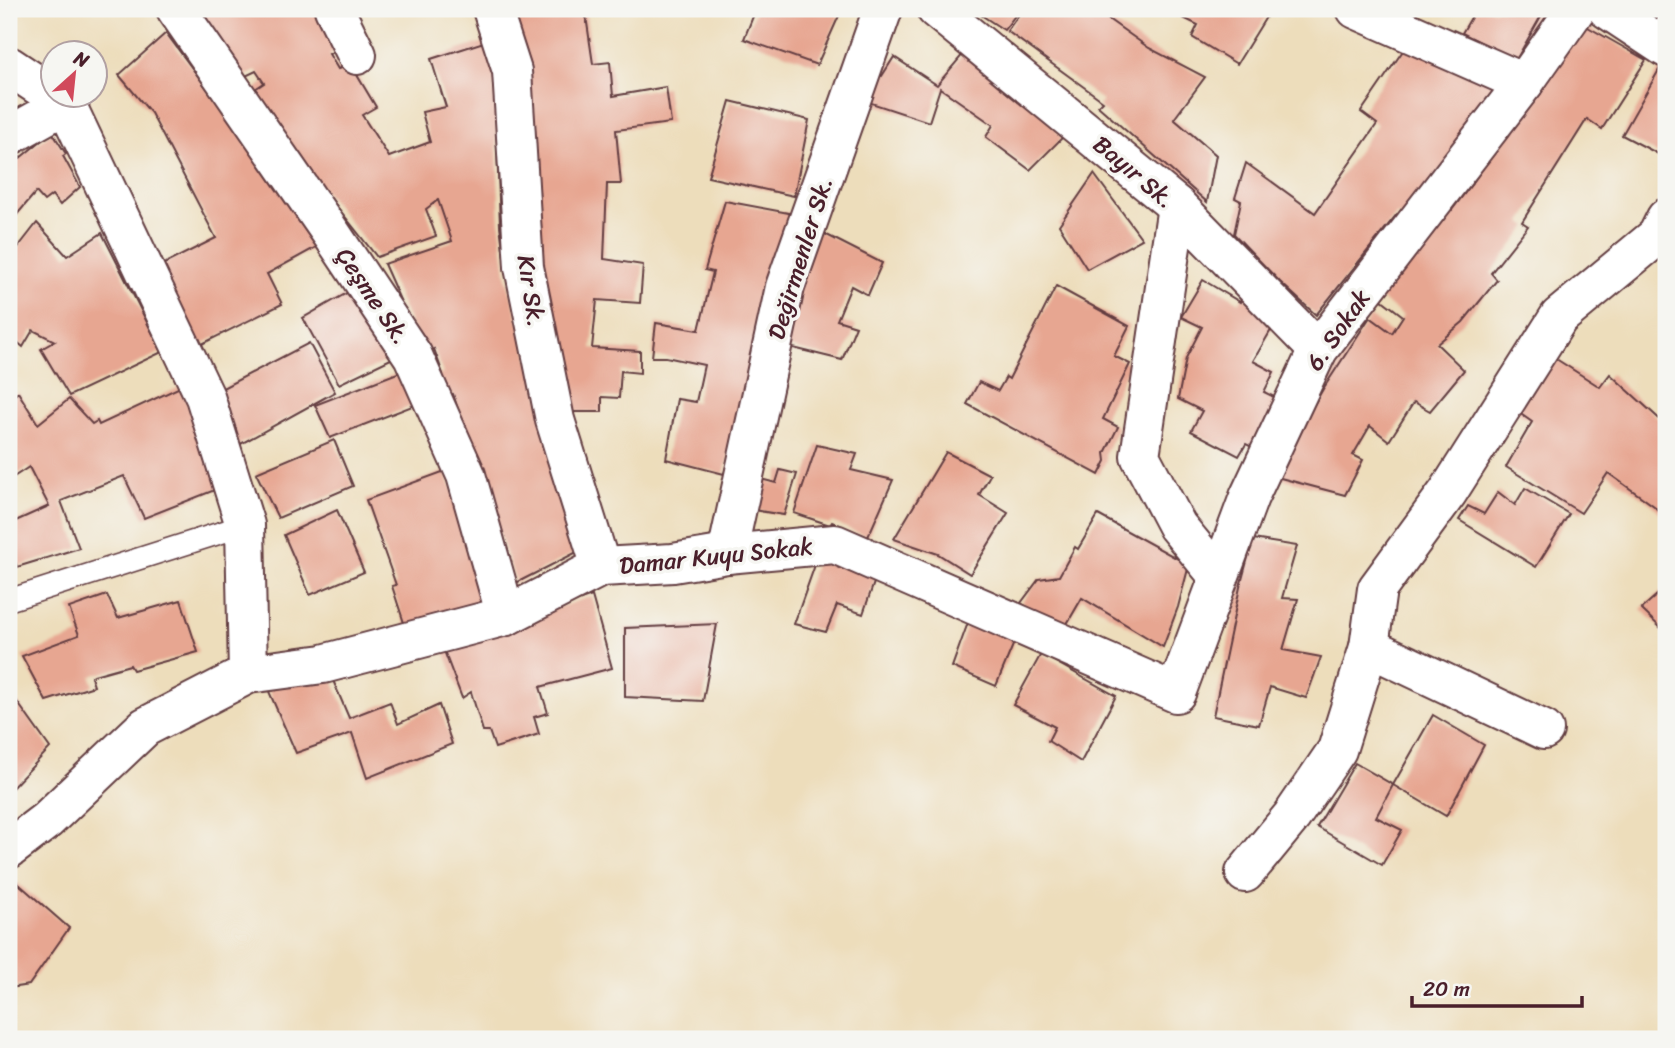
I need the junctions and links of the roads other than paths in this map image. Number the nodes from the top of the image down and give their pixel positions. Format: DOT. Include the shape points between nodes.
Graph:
graph roads {
  1 [pos="176,9"];
  2 [pos="334,9"];
  3 [pos="492,9"];
  4 [pos="883,9"];
  5 [pos="936,9"];
  6 [pos="1356,9"];
  7 [pos="1576,9"];
  8 [pos="1607,9"];
  9 [pos="1666,48"];
  10 [pos="358,55"];
  11 [pos="9,66"];
  12 [pos="1524,83"];
  13 [pos="38,85"];
  14 [pos="59,108"];
  15 [pos="68,108"];
  16 [pos="9,136"];
  17 [pos="1177,206"];
  18 [pos="1666,218"];
  19 [pos="1318,350"];
  20 [pos="245,525"];
  21 [pos="727,554"];
  22 [pos="601,567"];
  23 [pos="1219,577"];
  24 [pos="9,600"];
  25 [pos="506,615"];
  26 [pos="1369,647"];
  27 [pos="248,674"];
  28 [pos="1176,693"];
  29 [pos="1544,730"];
  30 [pos="9,849"];
  31 [pos="1245,873"];
  1 -- 25 [label="street, Çeşme Sk." via="413,356 466,475"];
  2 -- 10 [label="street"];
  3 -- 22 [label="street, Kır Sk." via="512,71 527,280 555,420"];
  4 -- 21 [label="street, Değirmenler Sk." via="786,287"];
  5 -- 17 [label="street, Bayır Sk."];
  6 -- 12 [label="street"];
  7 -- 12 [label="street, 6. Sokak"];
  8 -- 9 [label="street"];
  11 -- 13 [label="street"];
  12 -- 19 [label="street, 6. Sokak"];
  14 -- 16 [label="street"];
  15 -- 20 [label="street" via="205,397"];
  17 -- 19 [label="street, Bayır Sk."];
  17 -- 23 [label="street" via="1140,456 1177,526"];
  18 -- 26 [label="street" via="1657,236 1559,317 1448,492 1377,589"];
  19 -- 23 [label="street, 6. Sokak" via="1249,496"];
  20 -- 24 [label="lane"];
  20 -- 27 [label="street"];
  21 -- 22 [label="street, Damar Kuyu Sokak"];
  21 -- 28 [label="street, Damar Kuyu Sokak" via="835,544"];
  22 -- 25 [label="street, Damar Kuyu Sokak"];
  23 -- 28 [label="street, 6. Sokak"];
  25 -- 27 [label="street, Damar Kuyu Sokak" via="323,664"];
  26 -- 29 [label="street"];
  26 -- 31 [label="street" via="1337,750"];
  27 -- 30 [label="street, Damar Kuyu Sokak" via="145,727 47,820"];
}
